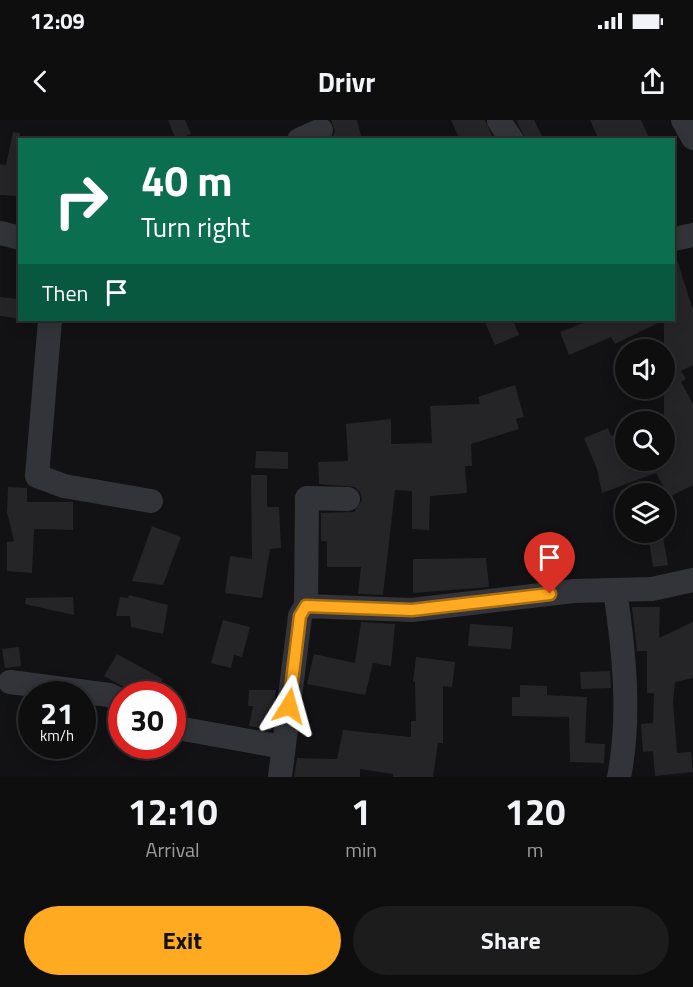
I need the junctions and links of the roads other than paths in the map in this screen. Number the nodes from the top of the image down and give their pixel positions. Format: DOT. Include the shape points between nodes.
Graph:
graph roads {
  1 [pos="683,120"];
  2 [pos="499,121"];
  3 [pos="511,138"];
  4 [pos="693,138"];
  5 [pos="0,233"];
  6 [pos="693,235"];
  7 [pos="18,238"];
  8 [pos="675,238"];
  9 [pos="50,321"];
  10 [pos="348,499"];
  11 [pos="151,501"];
  12 [pos="693,580"];
  13 [pos="615,590"];
  14 [pos="306,606"];
  15 [pos="10,682"];
  16 [pos="108,695"];
  17 [pos="186,730"];
  18 [pos="284,747"];
  19 [pos="280,777"];
  20 [pos="619,777"];
  1 -- 4 [label="street"];
  2 -- 3 [label="street"];
  5 -- 7 [label="street"];
  6 -- 8 [label="street"];
  9 -- 11 [label="street" via="37,476 64,486"];
  10 -- 14 [label="street" via="307,498"];
  12 -- 13 [label="street" via="652,589"];
  13 -- 14 [label="street" via="574,591 412,610"];
  13 -- 20 [label="street" via="624,676 624,753"];
  14 -- 18 [label="street" via="300,616"];
  15 -- 16 [label="street"];
  17 -- 18 [label="street"];
  18 -- 19 [label="street"];
}
